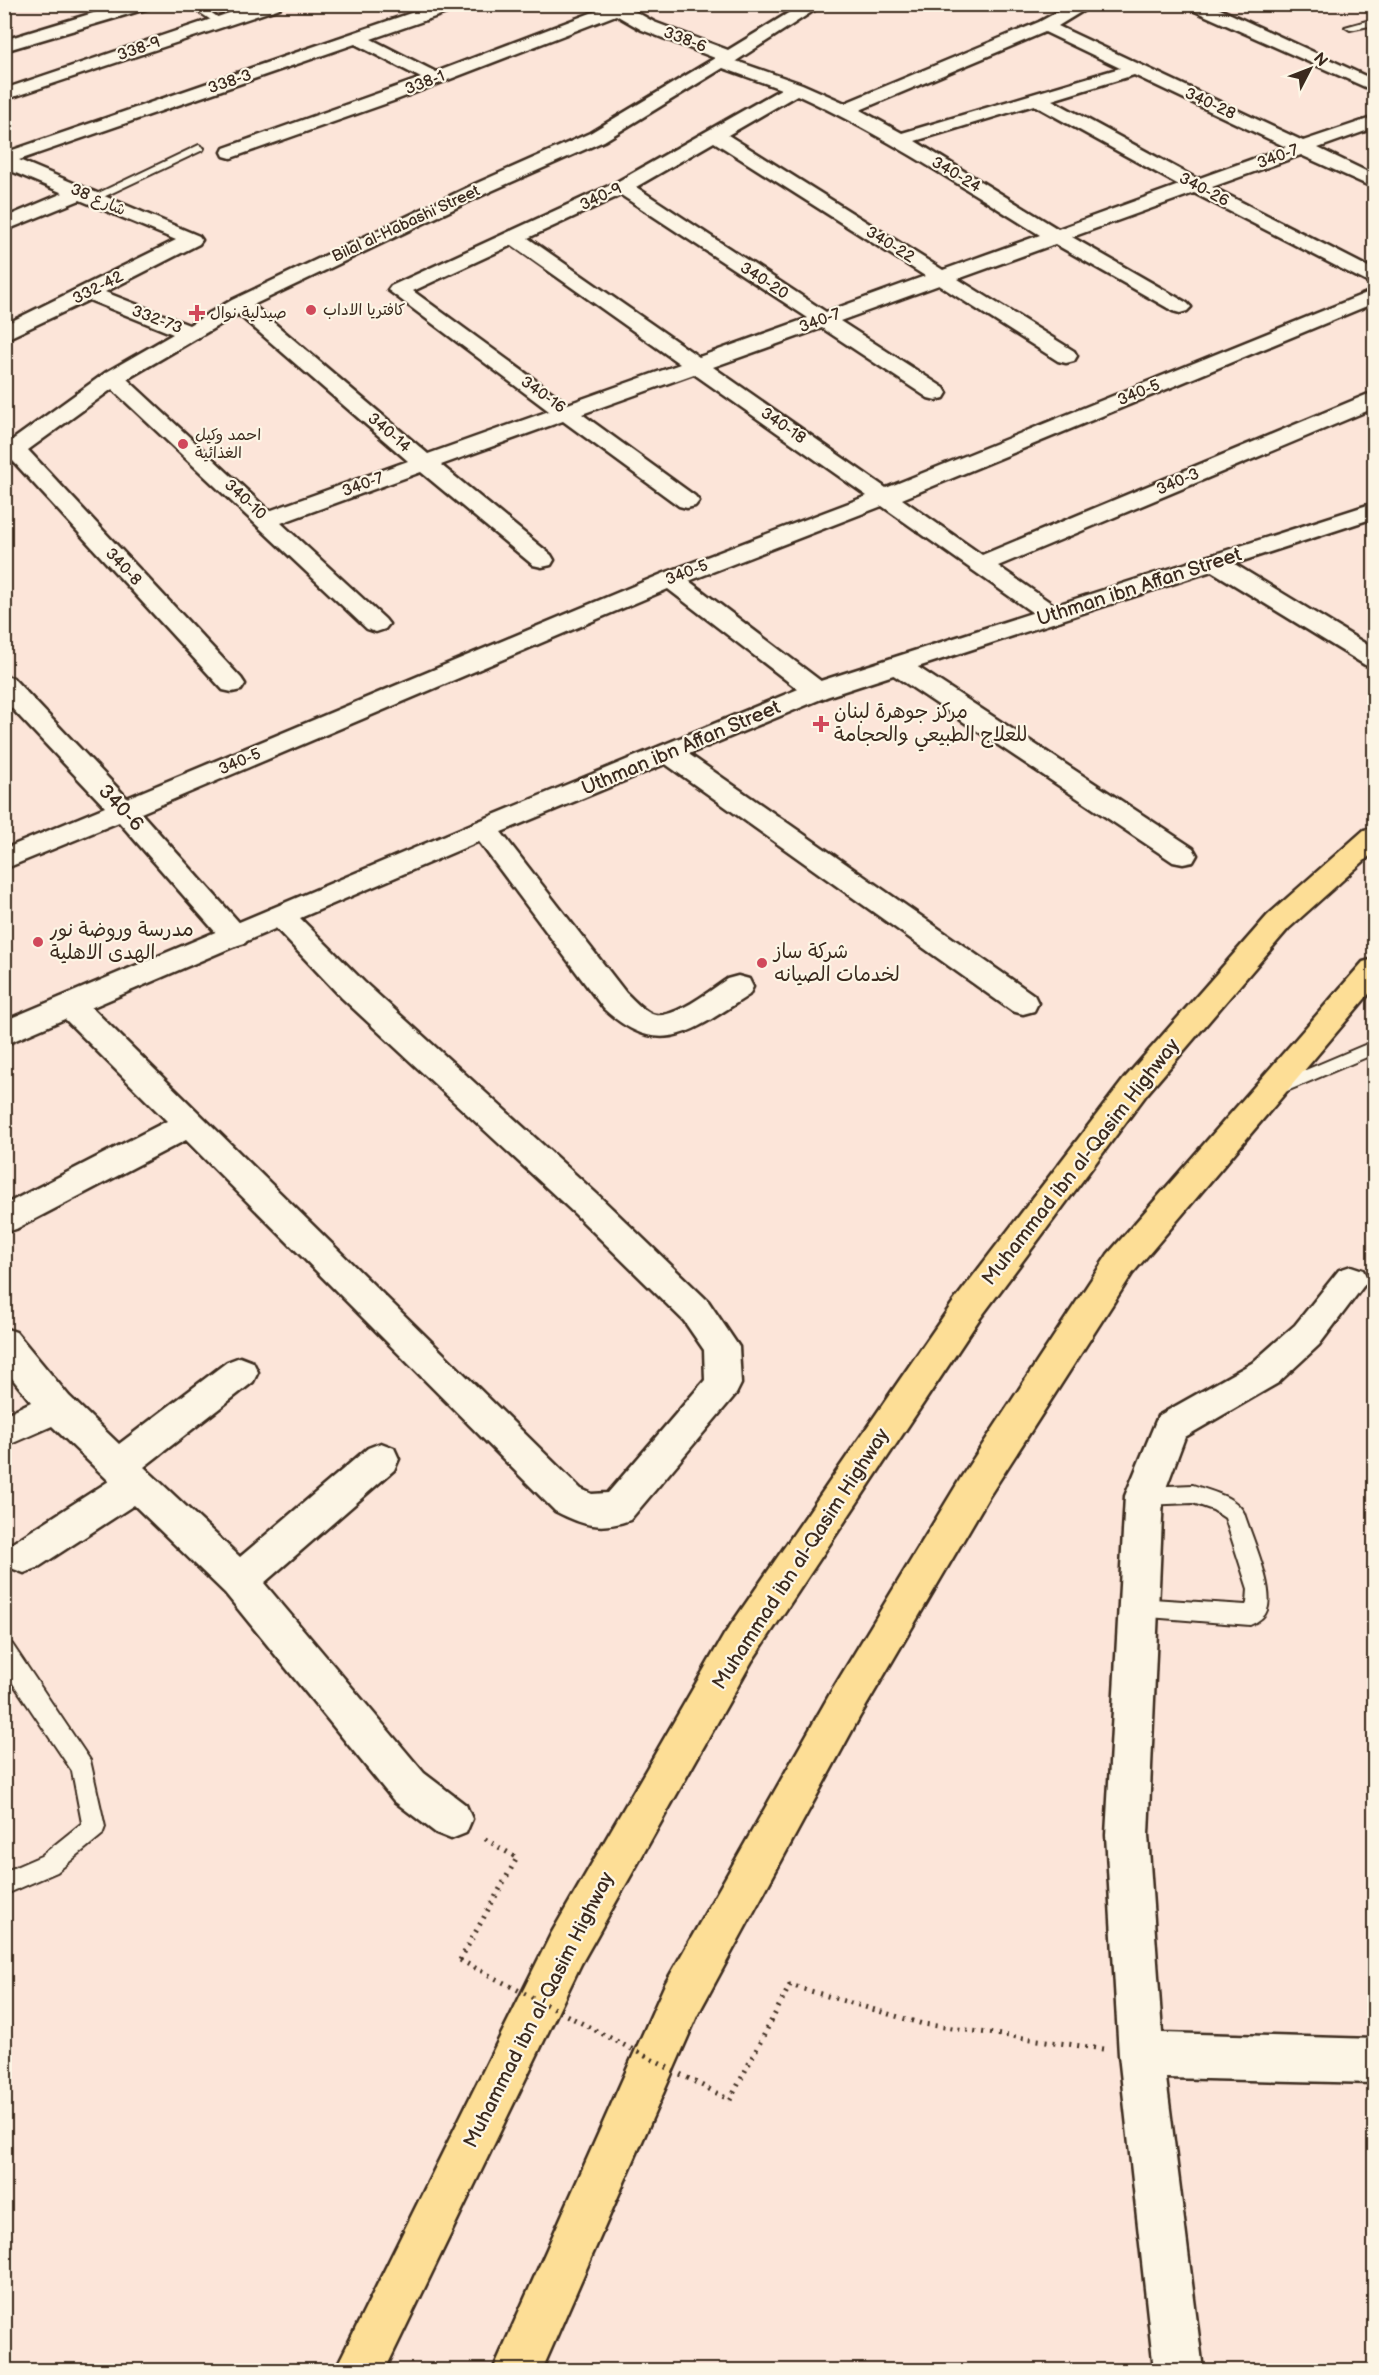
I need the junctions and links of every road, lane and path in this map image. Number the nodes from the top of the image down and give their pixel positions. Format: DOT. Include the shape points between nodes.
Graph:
graph roads {
  1 [pos="143,4"];
  2 [pos="191,4"];
  3 [pos="274,4"];
  4 [pos="455,4"];
  5 [pos="816,4"];
  6 [pos="1086,4"];
  7 [pos="1194,4"];
  8 [pos="612,7"];
  9 [pos="220,21"];
  10 [pos="1374,22"];
  11 [pos="1045,26"];
  12 [pos="1350,27"];
  13 [pos="357,38"];
  14 [pos="4,46"];
  15 [pos="726,59"];
  16 [pos="1136,69"];
  17 [pos="436,79"];
  18 [pos="1374,86"];
  19 [pos="796,88"];
  20 [pos="4,95"];
  21 [pos="1036,99"];
  22 [pos="844,110"];
  23 [pos="1374,122"];
  24 [pos="714,134"];
  25 [pos="900,141"];
  26 [pos="199,148"];
  27 [pos="1303,148"];
  28 [pos="231,152"];
  29 [pos="4,160"];
  30 [pos="1374,182"];
  31 [pos="1195,186"];
  32 [pos="622,187"];
  33 [pos="87,196"];
  34 [pos="4,225"];
  35 [pos="1056,236"];
  36 [pos="513,237"];
  37 [pos="192,240"];
  38 [pos="941,278"];
  39 [pos="1374,278"];
  40 [pos="398,290"];
  41 [pos="90,293"];
  42 [pos="1374,296"];
  43 [pos="239,304"];
  44 [pos="1180,307"];
  45 [pos="824,320"];
  46 [pos="191,333"];
  47 [pos="4,334"];
  48 [pos="1066,356"];
  49 [pos="697,365"];
  50 [pos="113,378"];
  51 [pos="936,393"];
  52 [pos="1374,400"];
  53 [pos="567,412"];
  54 [pos="10,454"];
  55 [pos="424,463"];
  56 [pos="885,497"];
  57 [pos="687,501"];
  58 [pos="1374,510"];
  59 [pos="266,520"];
  60 [pos="542,560"];
  61 [pos="1214,562"];
  62 [pos="981,564"];
  63 [pos="671,579"];
  64 [pos="1052,615"];
  65 [pos="376,624"];
  66 [pos="1374,660"];
  67 [pos="898,666"];
  68 [pos="4,684"];
  69 [pos="232,684"];
  70 [pos="817,691"];
  71 [pos="670,754"];
  72 [pos="124,811"];
  73 [pos="484,829"];
  74 [pos="1374,837"];
  75 [pos="1183,855"];
  76 [pos="4,860"];
  77 [pos="281,916"];
  78 [pos="235,936"];
  79 [pos="1374,969"];
  80 [pos="738,987"];
  81 [pos="1023,1003"];
  82 [pos="72,1006"];
  83 [pos="4,1034"];
  84 [pos="1374,1047"];
  85 [pos="1267,1092"];
  86 [pos="190,1124"];
  87 [pos="4,1220"];
  88 [pos="1351,1280"];
  89 [pos="4,1342"];
  90 [pos="240,1372"];
  91 [pos="56,1407"];
  92 [pos="4,1432"];
  93 [pos="381,1459"];
  94 [pos="127,1475"];
  95 [pos="1144,1496"];
  96 [pos="24,1556"];
  97 [pos="239,1581"];
  98 [pos="1136,1607"];
  99 [pos="4,1651"];
  100 [pos="451,1819"];
  101 [pos="517,1858"];
  102 [pos="4,1884"];
  103 [pos="1141,2055"];
  104 [pos="1374,2061"];
  105 [pos="359,2370"];
  106 [pos="517,2370"];
  107 [pos="1178,2370"];
  1 -- 14 [label="street"];
  2 -- 9 [label="lane"];
  3 -- 9 [label="street, 338-9"];
  4 -- 13 [label="street, 338-3"];
  5 -- 15 [label="street, Bilal al-Habashi Street"];
  6 -- 11 [label="street"];
  7 -- 18 [label="street"];
  8 -- 15 [label="street, 338-6"];
  8 -- 17 [label="street, 338-1"];
  9 -- 20 [label="street, 338-9"];
  10 -- 12 [label="lane"];
  11 -- 16 [label="street, 340-28"];
  11 -- 22 [label="street"];
  13 -- 17 [label="street"];
  13 -- 29 [label="street, 338-3"];
  15 -- 19 [label="street, 340-24"];
  15 -- 43 [label="street, Bilal al-Habashi Street" via="597,137"];
  16 -- 21 [label="street"];
  16 -- 27 [label="street, 340-28"];
  17 -- 28 [label="street, 338-1"];
  19 -- 22 [label="street, 340-24"];
  19 -- 24 [label="street, 340-9"];
  21 -- 25 [label="street"];
  21 -- 31 [label="street, 340-26"];
  22 -- 25 [label="street, 340-24"];
  23 -- 27 [label="street, 340-7"];
  24 -- 32 [label="street, 340-9"];
  24 -- 38 [label="street, 340-22"];
  25 -- 35 [label="street, 340-24"];
  26 -- 33 [label="lane"];
  27 -- 30 [label="street, 340-28"];
  27 -- 31 [label="street, 340-7"];
  29 -- 33 [label="street, شارع 38"];
  31 -- 35 [label="street, 340-7"];
  31 -- 39 [label="street, 340-26"];
  32 -- 36 [label="street, 340-9"];
  32 -- 45 [label="street, 340-20"];
  33 -- 34 [label="street"];
  33 -- 37 [label="street, شارع 38"];
  35 -- 38 [label="street, 340-7"];
  35 -- 44 [label="street, 340-24"];
  36 -- 40 [label="street, 340-9"];
  36 -- 49 [label="street, 340-18"];
  37 -- 41 [label="street, 332-42"];
  38 -- 45 [label="street, 340-7"];
  38 -- 48 [label="street, 340-22"];
  40 -- 53 [label="street, 340-16"];
  41 -- 46 [label="street, 332-73"];
  41 -- 47 [label="street, 332-42"];
  42 -- 56 [label="street, 340-5"];
  43 -- 46 [label="street, Bilal al-Habashi Street"];
  43 -- 55 [label="street, 340-14"];
  45 -- 49 [label="street, 340-7"];
  45 -- 51 [label="street, 340-20"];
  46 -- 50 [label="street, Bilal al-Habashi Street"];
  49 -- 53 [label="street, 340-7"];
  49 -- 56 [label="street, 340-18"];
  50 -- 54 [label="street, Bilal al-Habashi Street"];
  50 -- 59 [label="street, 340-10"];
  52 -- 62 [label="street, 340-3"];
  53 -- 55 [label="street, 340-7"];
  53 -- 57 [label="street, 340-16"];
  54 -- 69 [label="street, 340-8"];
  55 -- 59 [label="street, 340-7"];
  55 -- 60 [label="street, 340-14"];
  56 -- 62 [label="street, 340-18"];
  56 -- 63 [label="street, 340-5"];
  58 -- 61 [label="street, Uthman ibn Affan Street"];
  59 -- 65 [label="street, 340-10"];
  61 -- 64 [label="street, Uthman ibn Affan Street"];
  61 -- 66 [label="street"];
  62 -- 64 [label="street, 340-18"];
  63 -- 70 [label="street"];
  63 -- 72 [label="street, 340-5"];
  64 -- 67 [label="street, Uthman ibn Affan Street"];
  67 -- 70 [label="street, Uthman ibn Affan Street"];
  67 -- 75 [label="street"];
  68 -- 72 [label="street, 340-6"];
  70 -- 71 [label="street, Uthman ibn Affan Street"];
  71 -- 73 [label="street, Uthman ibn Affan Street"];
  71 -- 81 [label="street"];
  72 -- 76 [label="street, 340-5"];
  72 -- 78 [label="street, 340-6"];
  73 -- 77 [label="street, Uthman ibn Affan Street"];
  73 -- 80 [label="street" via="615,1001 642,1024 677,1024"];
  74 -- 105 [label="highway, Muhammad ibn al-Qasim Highway" via="1278,922 1135,1087 966,1311 738,1648 566,1949"];
  77 -- 78 [label="street, Uthman ibn Affan Street"];
  77 -- 86 [label="street" via="353,990 696,1311 721,1347 723,1384 617,1509 589,1510 568,1500"];
  78 -- 82 [label="street, Uthman ibn Affan Street"];
  79 -- 85 [label="highway"];
  82 -- 83 [label="street, Uthman ibn Affan Street"];
  82 -- 86 [label="street"];
  84 -- 85 [label="lane"];
  85 -- 106 [label="highway" via="1120,1264 975,1487 845,1705 681,2000"];
  86 -- 87 [label="street"];
  88 -- 95 [label="street" via="1306,1335 1265,1373 1171,1427"];
  89 -- 91 [label="street"];
  90 -- 94 [label="street"];
  91 -- 92 [label="street"];
  91 -- 94 [label="street"];
  93 -- 97 [label="street"];
  94 -- 96 [label="street"];
  94 -- 97 [label="street"];
  95 -- 98 [label="street"];
  95 -- 98 [label="lane" via="1193,1494 1234,1513 1258,1589 1258,1607 1250,1615"];
  97 -- 100 [label="street" via="409,1787"];
  98 -- 103 [label="street" via="1127,1835"];
  99 -- 102 [label="lane" via="82,1767 94,1827 49,1864"];
  101 -- 103 [label="path, bridge" via="460,1960 730,2100 790,1985 923,2024"];
  103 -- 104 [label="street"];
  103 -- 107 [label="street"];
}
